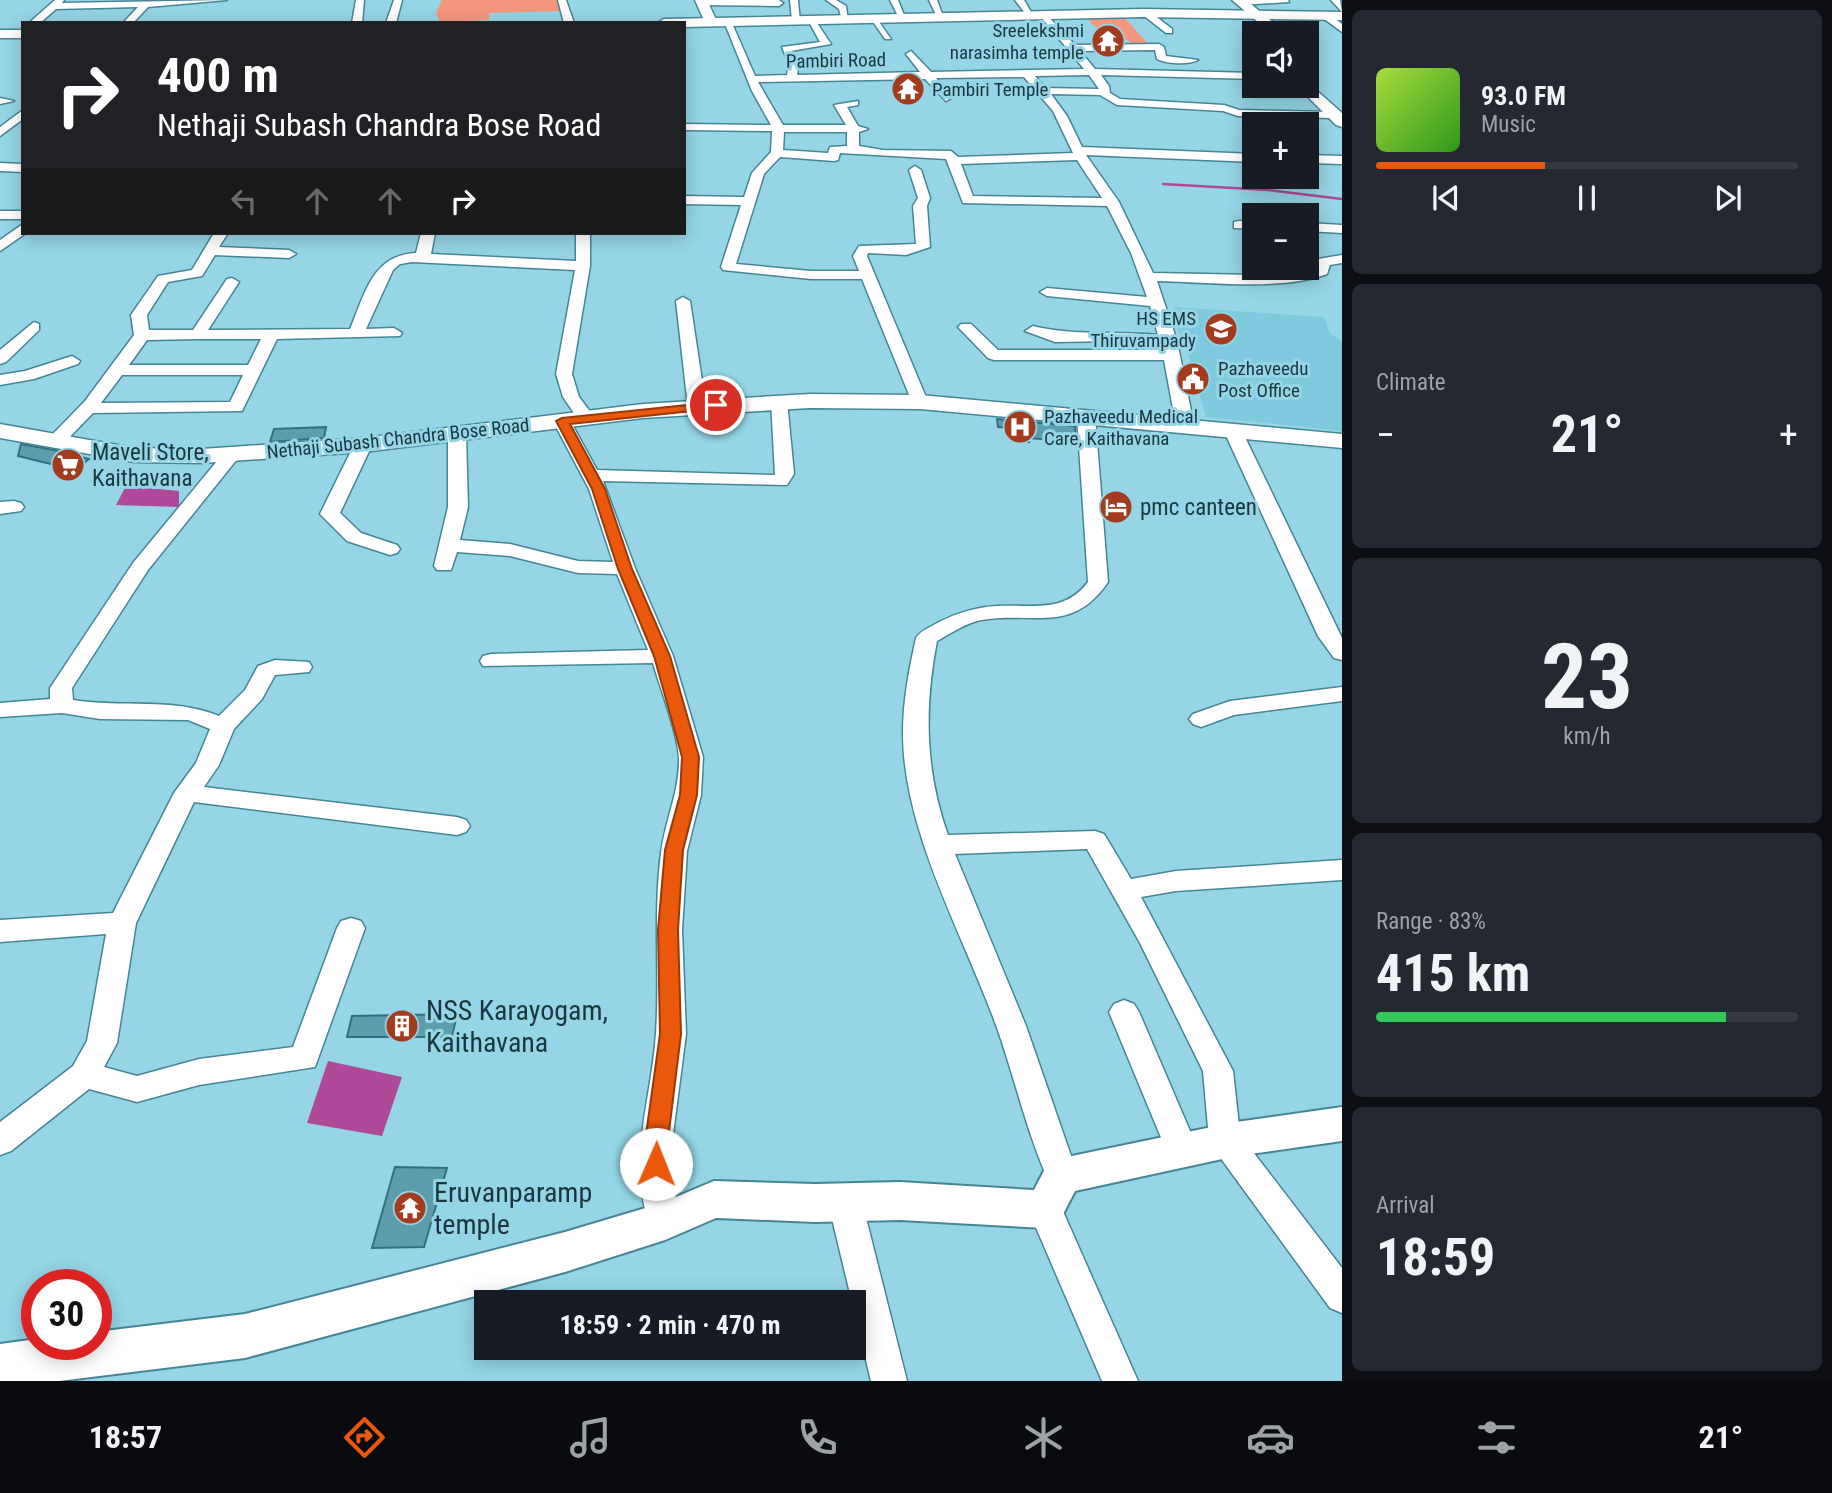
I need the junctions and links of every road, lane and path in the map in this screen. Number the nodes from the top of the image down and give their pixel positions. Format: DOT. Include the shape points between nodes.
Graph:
graph roads {
  1 [pos="223,0"];
  2 [pos="360,0"];
  3 [pos="398,0"];
  4 [pos="562,0"];
  5 [pos="794,0"];
  6 [pos="830,0"];
  7 [pos="894,0"];
  8 [pos="933,0"];
  9 [pos="1019,0"];
  10 [pos="1335,0"];
  11 [pos="741,1"];
  12 [pos="702,2"];
  13 [pos="1241,2"];
  14 [pos="1285,2"];
  15 [pos="56,3"];
  16 [pos="145,4"];
  17 [pos="779,5"];
  18 [pos="1342,9"];
  19 [pos="1146,13"];
  20 [pos="1257,13"];
  21 [pos="1038,15"];
  22 [pos="1326,16"];
  23 [pos="1342,16"];
  24 [pos="941,17"];
  25 [pos="872,18"];
  26 [pos="904,18"];
  27 [pos="845,19"];
  28 [pos="797,20"];
  29 [pos="813,20"];
  30 [pos="36,21"];
  31 [pos="130,21"];
  32 [pos="357,21"];
  33 [pos="392,21"];
  34 [pos="568,21"];
  35 [pos="1266,21"];
  36 [pos="719,22"];
  37 [pos="686,23"];
  38 [pos="1342,29"];
  39 [pos="1169,32"];
  40 [pos="21,34"];
  41 [pos="1,35"];
  42 [pos="888,37"];
  43 [pos="1072,48"];
  44 [pos="911,54"];
  45 [pos="1200,61"];
  46 [pos="1212,61"];
  47 [pos="1093,72"];
  48 [pos="1027,73"];
  49 [pos="1226,75"];
  50 [pos="927,76"];
  51 [pos="1242,76"];
  52 [pos="754,79"];
  53 [pos="794,79"];
  54 [pos="1042,91"];
  55 [pos="1105,92"];
  56 [pos="946,98"];
  57 [pos="1316,98"];
  58 [pos="853,103"];
  59 [pos="21,115"];
  60 [pos="1338,119"];
  61 [pos="778,126"];
  62 [pos="686,127"];
  63 [pos="858,129"];
  64 [pos="1,131"];
  65 [pos="853,149"];
  66 [pos="777,153"];
  67 [pos="1080,154"];
  68 [pos="1242,157"];
  69 [pos="1319,159"];
  70 [pos="1342,160"];
  71 [pos="953,161"];
  72 [pos="0,167"];
  73 [pos="21,168"];
  74 [pos="915,170"];
  75 [pos="686,200"];
  76 [pos="748,201"];
  77 [pos="1114,202"];
  78 [pos="0,215"];
  79 [pos="21,215"];
  80 [pos="1319,227"];
  81 [pos="1342,229"];
  82 [pos="21,230"];
  83 [pos="220,235"];
  84 [pos="427,235"];
  85 [pos="583,235"];
  86 [pos="0,247"];
  87 [pos="209,251"];
  88 [pos="289,254"];
  89 [pos="425,257"];
  90 [pos="1342,259"];
  91 [pos="583,266"];
  92 [pos="869,275"];
  93 [pos="1149,277"];
  94 [pos="232,282"];
  95 [pos="1047,292"];
  96 [pos="683,301"];
  97 [pos="1157,302"];
  98 [pos="34,327"];
  99 [pos="967,327"];
  100 [pos="1033,331"];
  101 [pos="394,333"];
  102 [pos="271,334"];
  103 [pos="356,334"];
  104 [pos="142,335"];
  105 [pos="197,335"];
  106 [pos="1171,348"];
  107 [pos="0,359"];
  108 [pos="72,361"];
  109 [pos="119,370"];
  110 [pos="253,370"];
  111 [pos="0,380"];
  112 [pos="779,401"];
  113 [pos="920,402"];
  114 [pos="697,407"];
  115 [pos="89,408"];
  116 [pos="1086,416"];
  117 [pos="574,420"];
  118 [pos="1185,425"];
  119 [pos="0,431"];
  120 [pos="1233,431"];
  121 [pos="457,435"];
  122 [pos="1342,441"];
  123 [pos="55,442"];
  124 [pos="363,445"];
  125 [pos="233,453"];
  126 [pos="591,475"];
  127 [pos="449,545"];
  128 [pos="390,549"];
  129 [pos="444,566"];
  130 [pos="625,569"];
  131 [pos="1342,653"];
  132 [pos="662,656"];
  133 [pos="491,661"];
  134 [pos="302,667"];
  135 [pos="1342,694"];
  136 [pos="62,706"];
  137 [pos="0,710"];
  138 [pos="1201,719"];
  139 [pos="223,726"];
  140 [pos="186,793"];
  141 [pos="457,826"];
  142 [pos="940,845"];
  143 [pos="1342,870"];
  144 [pos="1125,890"];
  145 [pos="122,923"];
  146 [pos="351,928"];
  147 [pos="0,931"];
  148 [pos="1124,1013"];
  149 [pos="84,1075"];
  150 [pos="1342,1124"];
  151 [pos="1225,1139"];
  152 [pos="0,1141"];
  153 [pos="1183,1152"];
  154 [pos="1054,1193"];
  155 [pos="845,1202"];
  156 [pos="665,1221"];
  157 [pos="1342,1296"];
  158 [pos="0,1366"];
  159 [pos="889,1381"];
  160 [pos="1120,1381"];
  1 -- 16 [label="street"];
  2 -- 32 [label="street"];
  3 -- 33 [label="street"];
  4 -- 34 [label="street"];
  5 -- 28 [label="street"];
  6 -- 27 [label="street" via="843,8"];
  7 -- 26 [label="street"];
  8 -- 24 [label="street"];
  9 -- 21 [label="street"];
  10 -- 18 [label="street"];
  11 -- 12 [label="street"];
  11 -- 17 [label="street"];
  12 -- 36 [label="main road"];
  13 -- 14 [label="street"];
  13 -- 20 [label="main road"];
  15 -- 16 [label="street"];
  15 -- 30 [label="street"];
  16 -- 31 [label="street"];
  19 -- 20 [label="main road"];
  19 -- 21 [label="main road"];
  19 -- 39 [label="street"];
  20 -- 22 [label="main road"];
  20 -- 35 [label="main road"];
  21 -- 24 [label="main road"];
  21 -- 43 [label="street"];
  22 -- 23 [label="main road"];
  22 -- 38 [label="street"];
  24 -- 26 [label="main road"];
  25 -- 26 [label="main road"];
  25 -- 27 [label="main road"];
  25 -- 42 [label="street"];
  27 -- 29 [label="main road"];
  28 -- 29 [label="main road"];
  28 -- 36 [label="main road"];
  29 -- 53 [label="street" via="826,44 785,49 794,64"];
  36 -- 37 [label="main road"];
  36 -- 52 [label="street"];
  40 -- 41 [label="main road"];
  43 -- 45 [label="street" via="1159,47 1162,59"];
  43 -- 47 [label="street"];
  44 -- 50 [label="street"];
  46 -- 49 [label="street"];
  47 -- 48 [label="street, Pambiri Road"];
  47 -- 49 [label="street, Pambiri Road"];
  47 -- 55 [label="street"];
  48 -- 50 [label="street, Pambiri Road"];
  48 -- 54 [label="street"];
  49 -- 51 [label="street, Pambiri Road"];
  50 -- 53 [label="street, Pambiri Road"];
  50 -- 56 [label="street"];
  52 -- 53 [label="street, Pambiri Road"];
  52 -- 61 [label="street"];
  54 -- 55 [label="street"];
  54 -- 67 [label="street" via="1059,112"];
  55 -- 60 [label="street" via="1117,102 1150,106"];
  57 -- 60 [label="main road"];
  58 -- 63 [label="street" via="840,104"];
  59 -- 64 [label="street"];
  61 -- 62 [label="street"];
  61 -- 63 [label="street"];
  61 -- 66 [label="street"];
  63 -- 65 [label="street"];
  65 -- 66 [label="street" via="834,150 834,157"];
  65 -- 71 [label="street" via="951,155"];
  66 -- 76 [label="street" via="758,173"];
  67 -- 68 [label="street" via="1175,152"];
  67 -- 71 [label="street"];
  67 -- 77 [label="street"];
  69 -- 70 [label="street"];
  71 -- 77 [label="street" via="962,200"];
  72 -- 73 [label="street"];
  74 -- 92 [label="street" via="930,198 920,206 923,247 864,249 860,256"];
  75 -- 76 [label="street"];
  76 -- 92 [label="street" via="728,267"];
  77 -- 93 [label="street"];
  78 -- 79 [label="street"];
  80 -- 81 [label="street"];
  82 -- 86 [label="street"];
  83 -- 87 [label="street"];
  84 -- 89 [label="street"];
  85 -- 91 [label="street"];
  87 -- 88 [label="street"];
  87 -- 104 [label="street" via="197,272 163,279 139,315"];
  89 -- 91 [label="street"];
  89 -- 103 [label="street" via="391,263"];
  90 -- 93 [label="street" via="1323,262 1319,273 1291,276"];
  91 -- 117 [label="street" via="564,374"];
  92 -- 113 [label="street"];
  93 -- 97 [label="street"];
  94 -- 105 [label="street"];
  95 -- 97 [label="street"];
  96 -- 114 [label="street"];
  97 -- 106 [label="street"];
  98 -- 107 [label="street"];
  99 -- 106 [label="street" via="994,355"];
  100 -- 106 [label="street" via="1055,337 1117,337"];
  101 -- 103 [label="street"];
  102 -- 103 [label="street"];
  102 -- 105 [label="street"];
  102 -- 110 [label="street"];
  104 -- 105 [label="street"];
  104 -- 109 [label="street"];
  106 -- 118 [label="street"];
  108 -- 111 [label="street"];
  109 -- 110 [label="street"];
  109 -- 115 [label="street"];
  110 -- 115 [label="street" via="236,407"];
  112 -- 113 [label="main road, Nethaji Subash Chandra Bose Road"];
  112 -- 114 [label="main road, Nethaji Subash Chandra Bose Road"];
  112 -- 126 [label="street" via="785,474 780,481"];
  113 -- 116 [label="main road, Nethaji Subash Chandra Bose Road"];
  114 -- 117 [label="main road, Nethaji Subash Chandra Bose Road"];
  115 -- 123 [label="street"];
  116 -- 118 [label="main road, Nethaji Subash Chandra Bose Road"];
  116 -- 142 [label="street" via="1098,582 1089,599 1050,612 981,614 927,638 919,664 914,744 923,799"];
  117 -- 121 [label="main road, Nethaji Subash Chandra Bose Road"];
  117 -- 126 [label="street"];
  118 -- 120 [label="main road, Nethaji Subash Chandra Bose Road"];
  119 -- 123 [label="main road, Nethaji Subash Chandra Bose Road"];
  120 -- 122 [label="main road, Nethaji Subash Chandra Bose Road"];
  120 -- 131 [label="street" via="1329,636"];
  121 -- 124 [label="main road, Nethaji Subash Chandra Bose Road"];
  121 -- 127 [label="street" via="458,507"];
  123 -- 125 [label="main road, Nethaji Subash Chandra Bose Road" via="134,455"];
  124 -- 125 [label="main road, Nethaji Subash Chandra Bose Road"];
  124 -- 128 [label="street" via="330,514 354,537"];
  125 -- 136 [label="street" via="140,567 61,688"];
  126 -- 130 [label="street"];
  127 -- 129 [label="street"];
  127 -- 130 [label="street" via="510,550 579,567"];
  130 -- 132 [label="street"];
  132 -- 133 [label="street"];
  132 -- 156 [label="street" via="691,757 691,777 676,836 668,930 671,1034 656,1142 657,1187"];
  134 -- 139 [label="street" via="266,671 254,694"];
  135 -- 138 [label="street" via="1230,708"];
  136 -- 137 [label="street"];
  136 -- 139 [label="street" via="100,712 191,713"];
  139 -- 140 [label="street" via="207,765"];
  140 -- 141 [label="street"];
  140 -- 145 [label="street"];
  142 -- 144 [label="street" via="1095,840"];
  142 -- 154 [label="street" via="1004,1006"];
  143 -- 144 [label="street" via="1176,881"];
  144 -- 151 [label="street" via="1217,1071"];
  145 -- 147 [label="street"];
  145 -- 149 [label="street" via="102,1043"];
  146 -- 149 [label="street" via="304,1058 199,1072 137,1089"];
  148 -- 153 [label="street"];
  149 -- 152 [label="street"];
  150 -- 151 [label="street"];
  151 -- 153 [label="street"];
  151 -- 157 [label="street"];
  153 -- 154 [label="street"];
  154 -- 155 [label="street"];
  154 -- 160 [label="street"];
  155 -- 156 [label="street" via="714,1199"];
  155 -- 159 [label="street"];
  156 -- 158 [label="street" via="412,1294 245,1336"];
}
